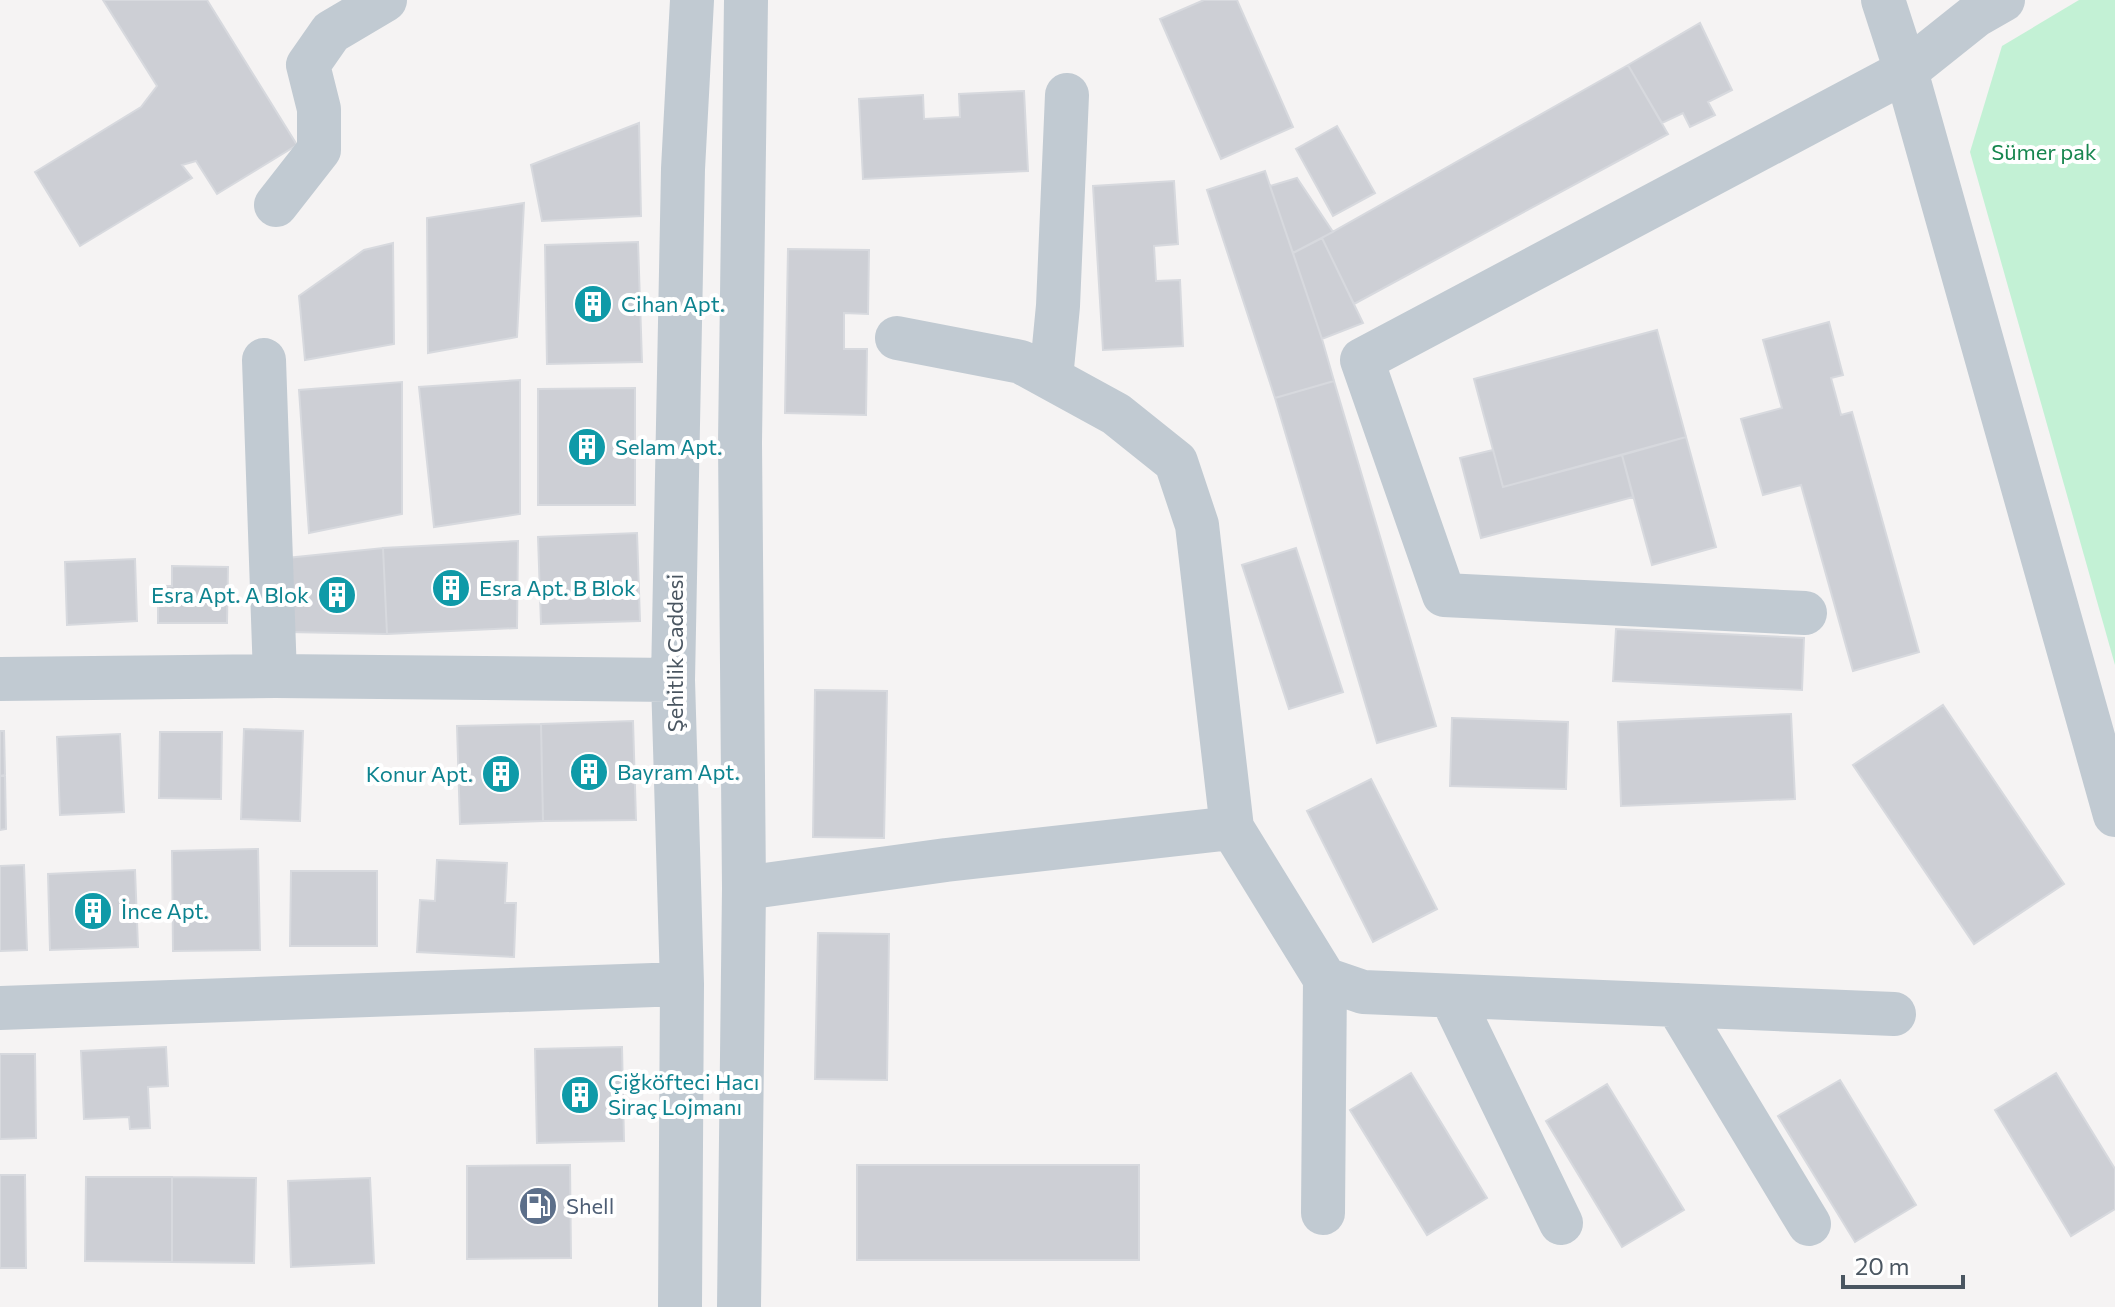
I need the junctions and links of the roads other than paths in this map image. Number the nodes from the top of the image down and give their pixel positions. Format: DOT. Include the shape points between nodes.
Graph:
graph roads {
  1 [pos="385,0"];
  2 [pos="692,0"];
  3 [pos="746,0"];
  4 [pos="1883,0"];
  5 [pos="2003,0"];
  6 [pos="1906,71"];
  7 [pos="1067,95"];
  8 [pos="276,205"];
  9 [pos="897,338"];
  10 [pos="264,360"];
  11 [pos="1051,378"];
  12 [pos="1805,613"];
  13 [pos="275,676"];
  14 [pos="0,679"];
  15 [pos="673,680"];
  16 [pos="2115,815"];
  17 [pos="1232,828"];
  18 [pos="744,888"];
  19 [pos="1325,979"];
  20 [pos="682,984"];
  21 [pos="1451,996"];
  22 [pos="1677,1005"];
  23 [pos="0,1008"];
  24 [pos="1894,1014"];
  25 [pos="1323,1213"];
  26 [pos="1561,1223"];
  27 [pos="1809,1224"];
  28 [pos="680,1307"];
  29 [pos="739,1307"];
  1 -- 8 [label="street" via="331,32 308,65 319,109 319,150"];
  2 -- 15 [label="street, Şehitlik Caddesi" via="683,169"];
  3 -- 18 [label="street" via="740,443"];
  4 -- 6 [label="street"];
  5 -- 6 [label="street"];
  6 -- 12 [label="street" via="1362,360 1444,595"];
  6 -- 16 [label="street"];
  7 -- 11 [label="street"];
  9 -- 11 [label="street" via="1021,362"];
  10 -- 13 [label="street"];
  11 -- 17 [label="street" via="1116,414 1176,462 1197,525"];
  13 -- 14 [label="street"];
  13 -- 15 [label="street"];
  15 -- 20 [label="street, Şehitlik Caddesi"];
  17 -- 18 [label="street"];
  17 -- 19 [label="street"];
  18 -- 29 [label="street"];
  19 -- 21 [label="street" via="1363,992"];
  19 -- 25 [label="street"];
  20 -- 23 [label="street"];
  20 -- 28 [label="street, Şehitlik Caddesi"];
  21 -- 22 [label="street"];
  21 -- 26 [label="street"];
  22 -- 24 [label="street"];
  22 -- 27 [label="street"];
}
